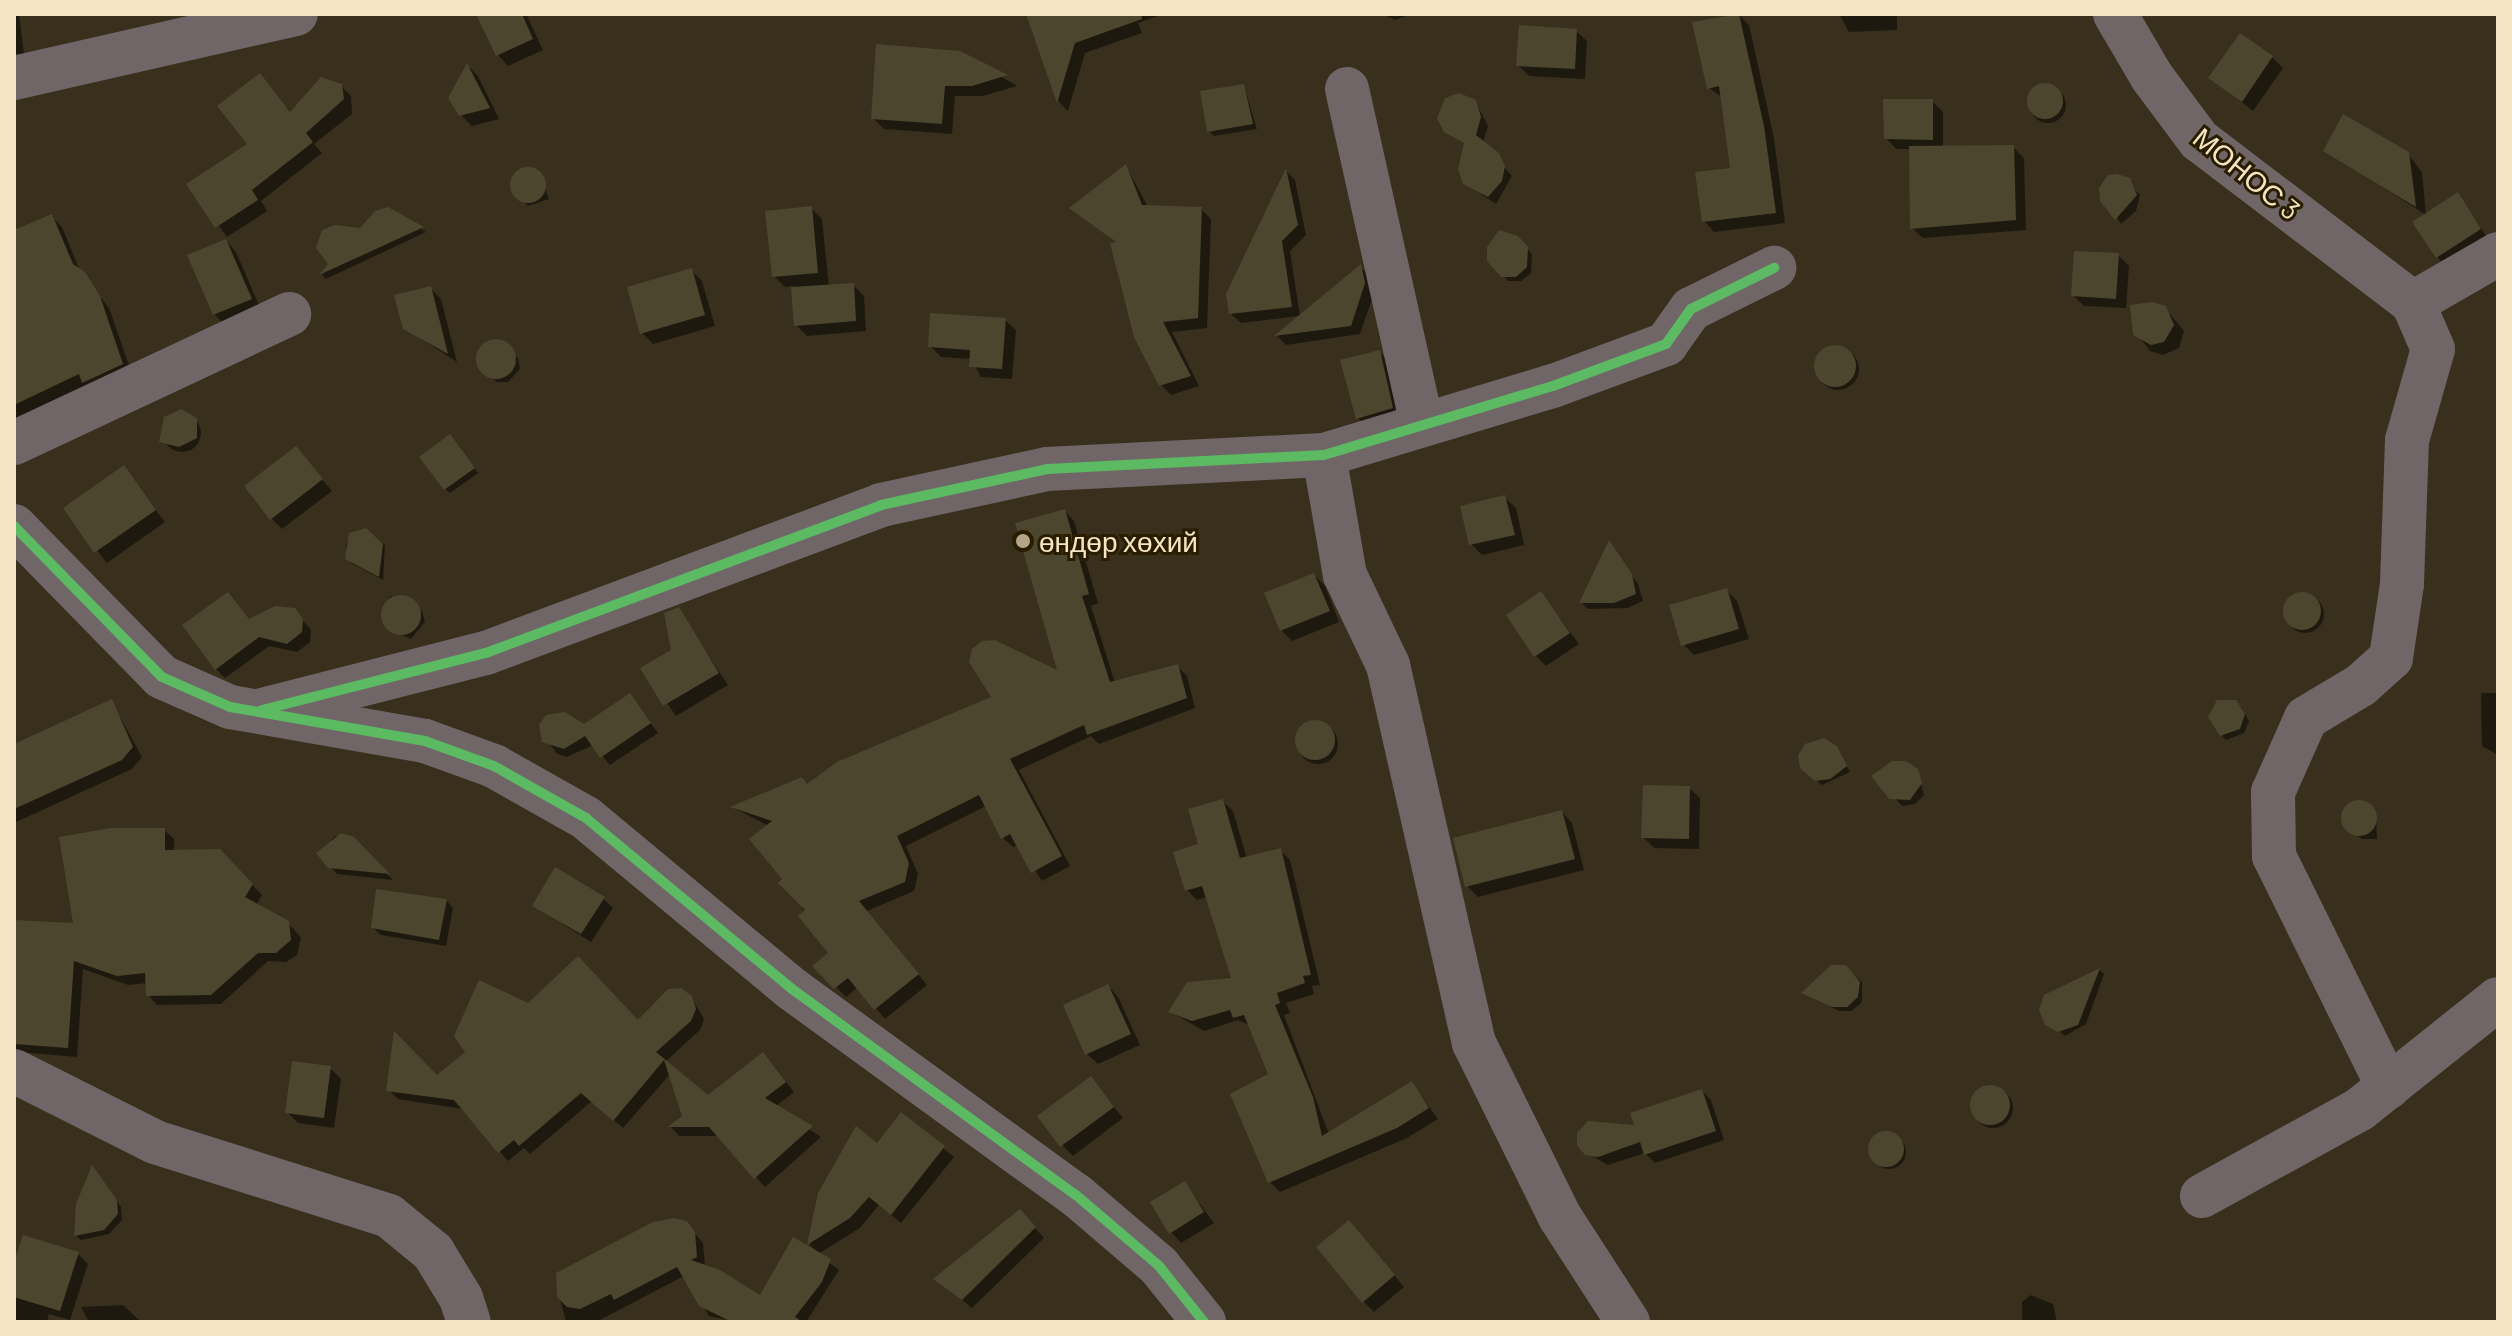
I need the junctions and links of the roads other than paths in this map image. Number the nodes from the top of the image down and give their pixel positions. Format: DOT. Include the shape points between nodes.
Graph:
graph roads {
  1 [pos="296,14"];
  2 [pos="2115,14"];
  3 [pos="14,78"];
  4 [pos="1347,89"];
  5 [pos="2498,254"];
  6 [pos="1774,268"];
  7 [pos="2413,303"];
  8 [pos="289,314"];
  9 [pos="1422,424"];
  10 [pos="14,443"];
  11 [pos="1324,455"];
  12 [pos="14,526"];
  13 [pos="262,710"];
  14 [pos="2498,999"];
  15 [pos="14,1071"];
  16 [pos="2388,1087"];
  17 [pos="2202,1196"];
  18 [pos="469,1322"];
  19 [pos="1204,1322"];
  20 [pos="1628,1322"];
  1 -- 3 [label="street"];
  2 -- 7 [label="street, МОНОС 3" via="2152,77 2199,140"];
  4 -- 9 [label="street"];
  5 -- 7 [label="street"];
  6 -- 9 [label="street" via="1691,309 1666,344 1553,386"];
  7 -- 16 [label="street" via="2433,349 2407,440 2402,584 2391,658 2361,685 2306,718 2273,792 2274,856"];
  8 -- 10 [label="street"];
  9 -- 11 [label="street"];
  11 -- 13 [label="street" via="1047,469 881,505 486,653"];
  11 -- 20 [label="street" via="1345,575 1388,665 1474,1043 1560,1217"];
  12 -- 13 [label="street" via="162,677 230,707"];
  13 -- 19 [label="street" via="336,729 425,741 494,766 586,818 792,989 1076,1195 1159,1266"];
  14 -- 16 [label="street"];
  15 -- 18 [label="street" via="155,1142 389,1216 433,1252"];
  16 -- 17 [label="street" via="2360,1109"];
}
